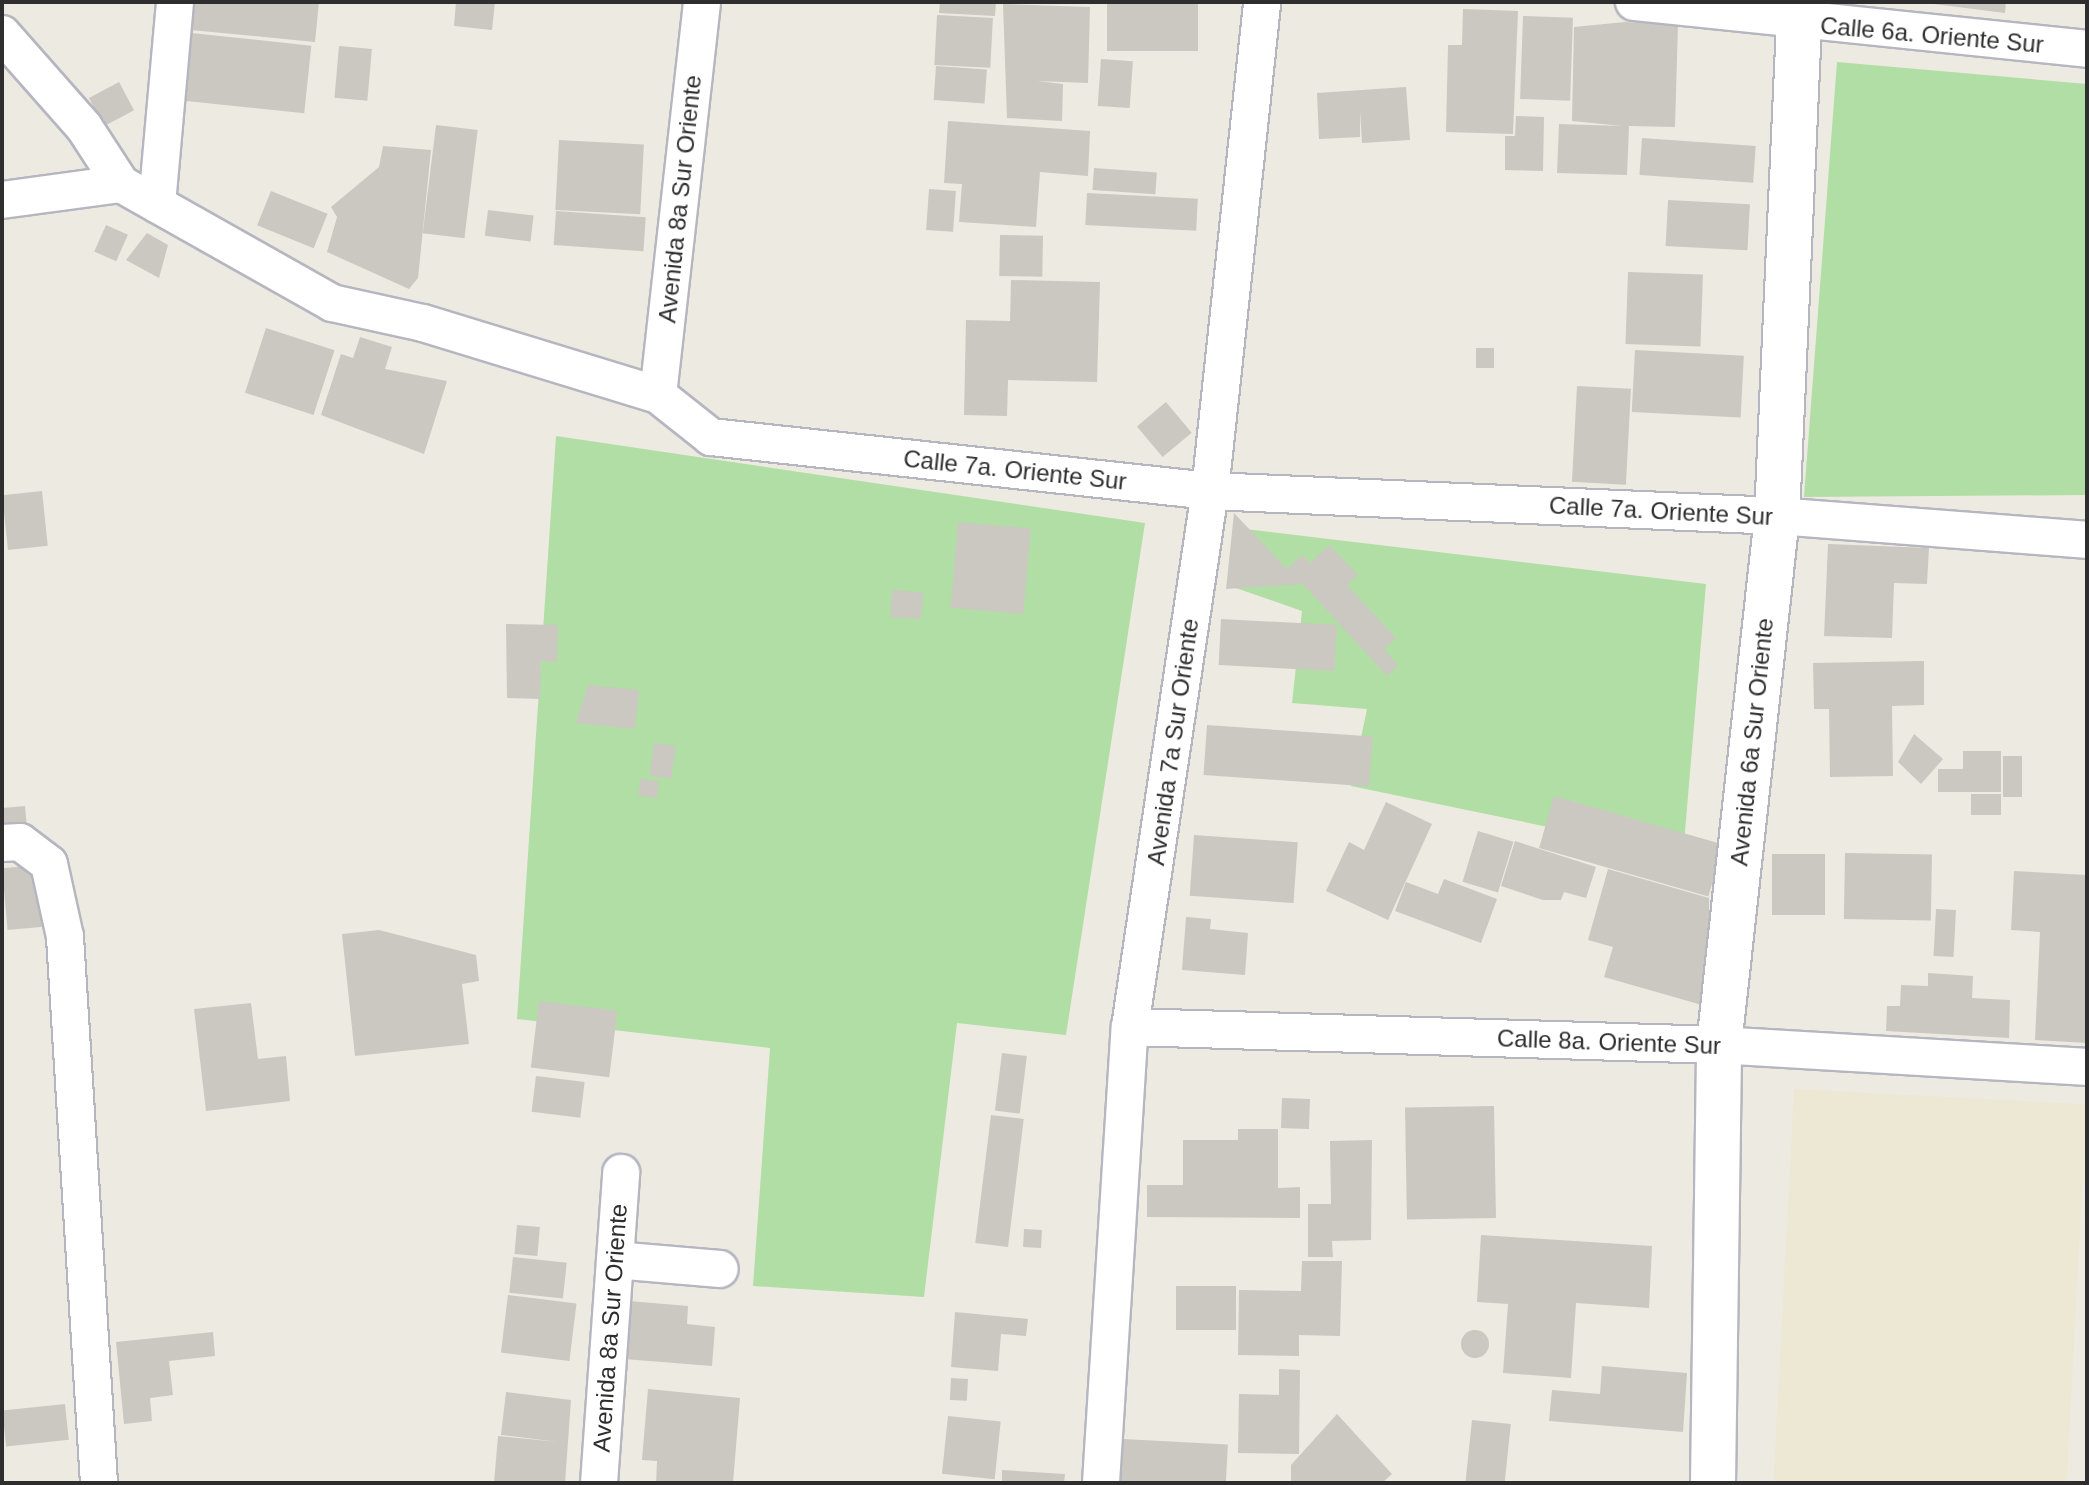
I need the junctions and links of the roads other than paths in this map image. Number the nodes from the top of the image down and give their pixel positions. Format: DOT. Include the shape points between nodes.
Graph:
graph roads {
  1 [pos="175,2"];
  2 [pos="702,2"];
  3 [pos="1262,2"];
  4 [pos="1634,2"];
  5 [pos="1800,12"];
  6 [pos="2,34"];
  7 [pos="2087,49"];
  8 [pos="121,184"];
  9 [pos="2,200"];
  10 [pos="157,204"];
  11 [pos="658,395"];
  12 [pos="1210,491"];
  13 [pos="1777,516"];
  14 [pos="2087,540"];
  15 [pos="2,843"];
  16 [pos="1130,1027"];
  17 [pos="1719,1045"];
  18 [pos="2087,1067"];
  19 [pos="621,1173"];
  20 [pos="615,1260"];
  21 [pos="720,1269"];
  22 [pos="99,1483"];
  23 [pos="599,1483"];
  24 [pos="1101,1483"];
  25 [pos="1713,1483"];
  1 -- 10 [label="street"];
  2 -- 11 [label="street, Avenida 8a Sur Oriente"];
  3 -- 12 [label="street, Avenida 7a Sur Oriente"];
  4 -- 5 [label="street, Calle 6a. Oriente Sur"];
  5 -- 7 [label="street, Calle 6a. Oriente Sur"];
  5 -- 13 [label="street, Avenida 6a Sur Oriente"];
  6 -- 8 [label="street" via="84,127"];
  8 -- 9 [label="street"];
  8 -- 10 [label="street, Calle 7a. Oriente Sur"];
  10 -- 11 [label="street, Calle 7a. Oriente Sur" via="332,303"];
  11 -- 12 [label="street, Calle 7a. Oriente Sur" via="711,437"];
  12 -- 13 [label="street, Calle 7a. Oriente Sur"];
  12 -- 16 [label="street, Avenida 7a Sur Oriente"];
  13 -- 14 [label="street, Calle 7a. Oriente Sur"];
  13 -- 17 [label="street, Avenida 6a Sur Oriente"];
  15 -- 22 [label="street" via="20,842 49,864 65,937"];
  16 -- 17 [label="street, Calle 8a. Oriente Sur"];
  16 -- 24 [label="street, Avenida 7a Sur Oriente"];
  17 -- 18 [label="street, Calle 8a. Oriente Sur"];
  17 -- 25 [label="street, Avenida 6a Sur Oriente"];
  19 -- 20 [label="street, Avenida 8a Sur Oriente"];
  20 -- 21 [label="street"];
  20 -- 23 [label="street, Avenida 8a Sur Oriente"];
}
